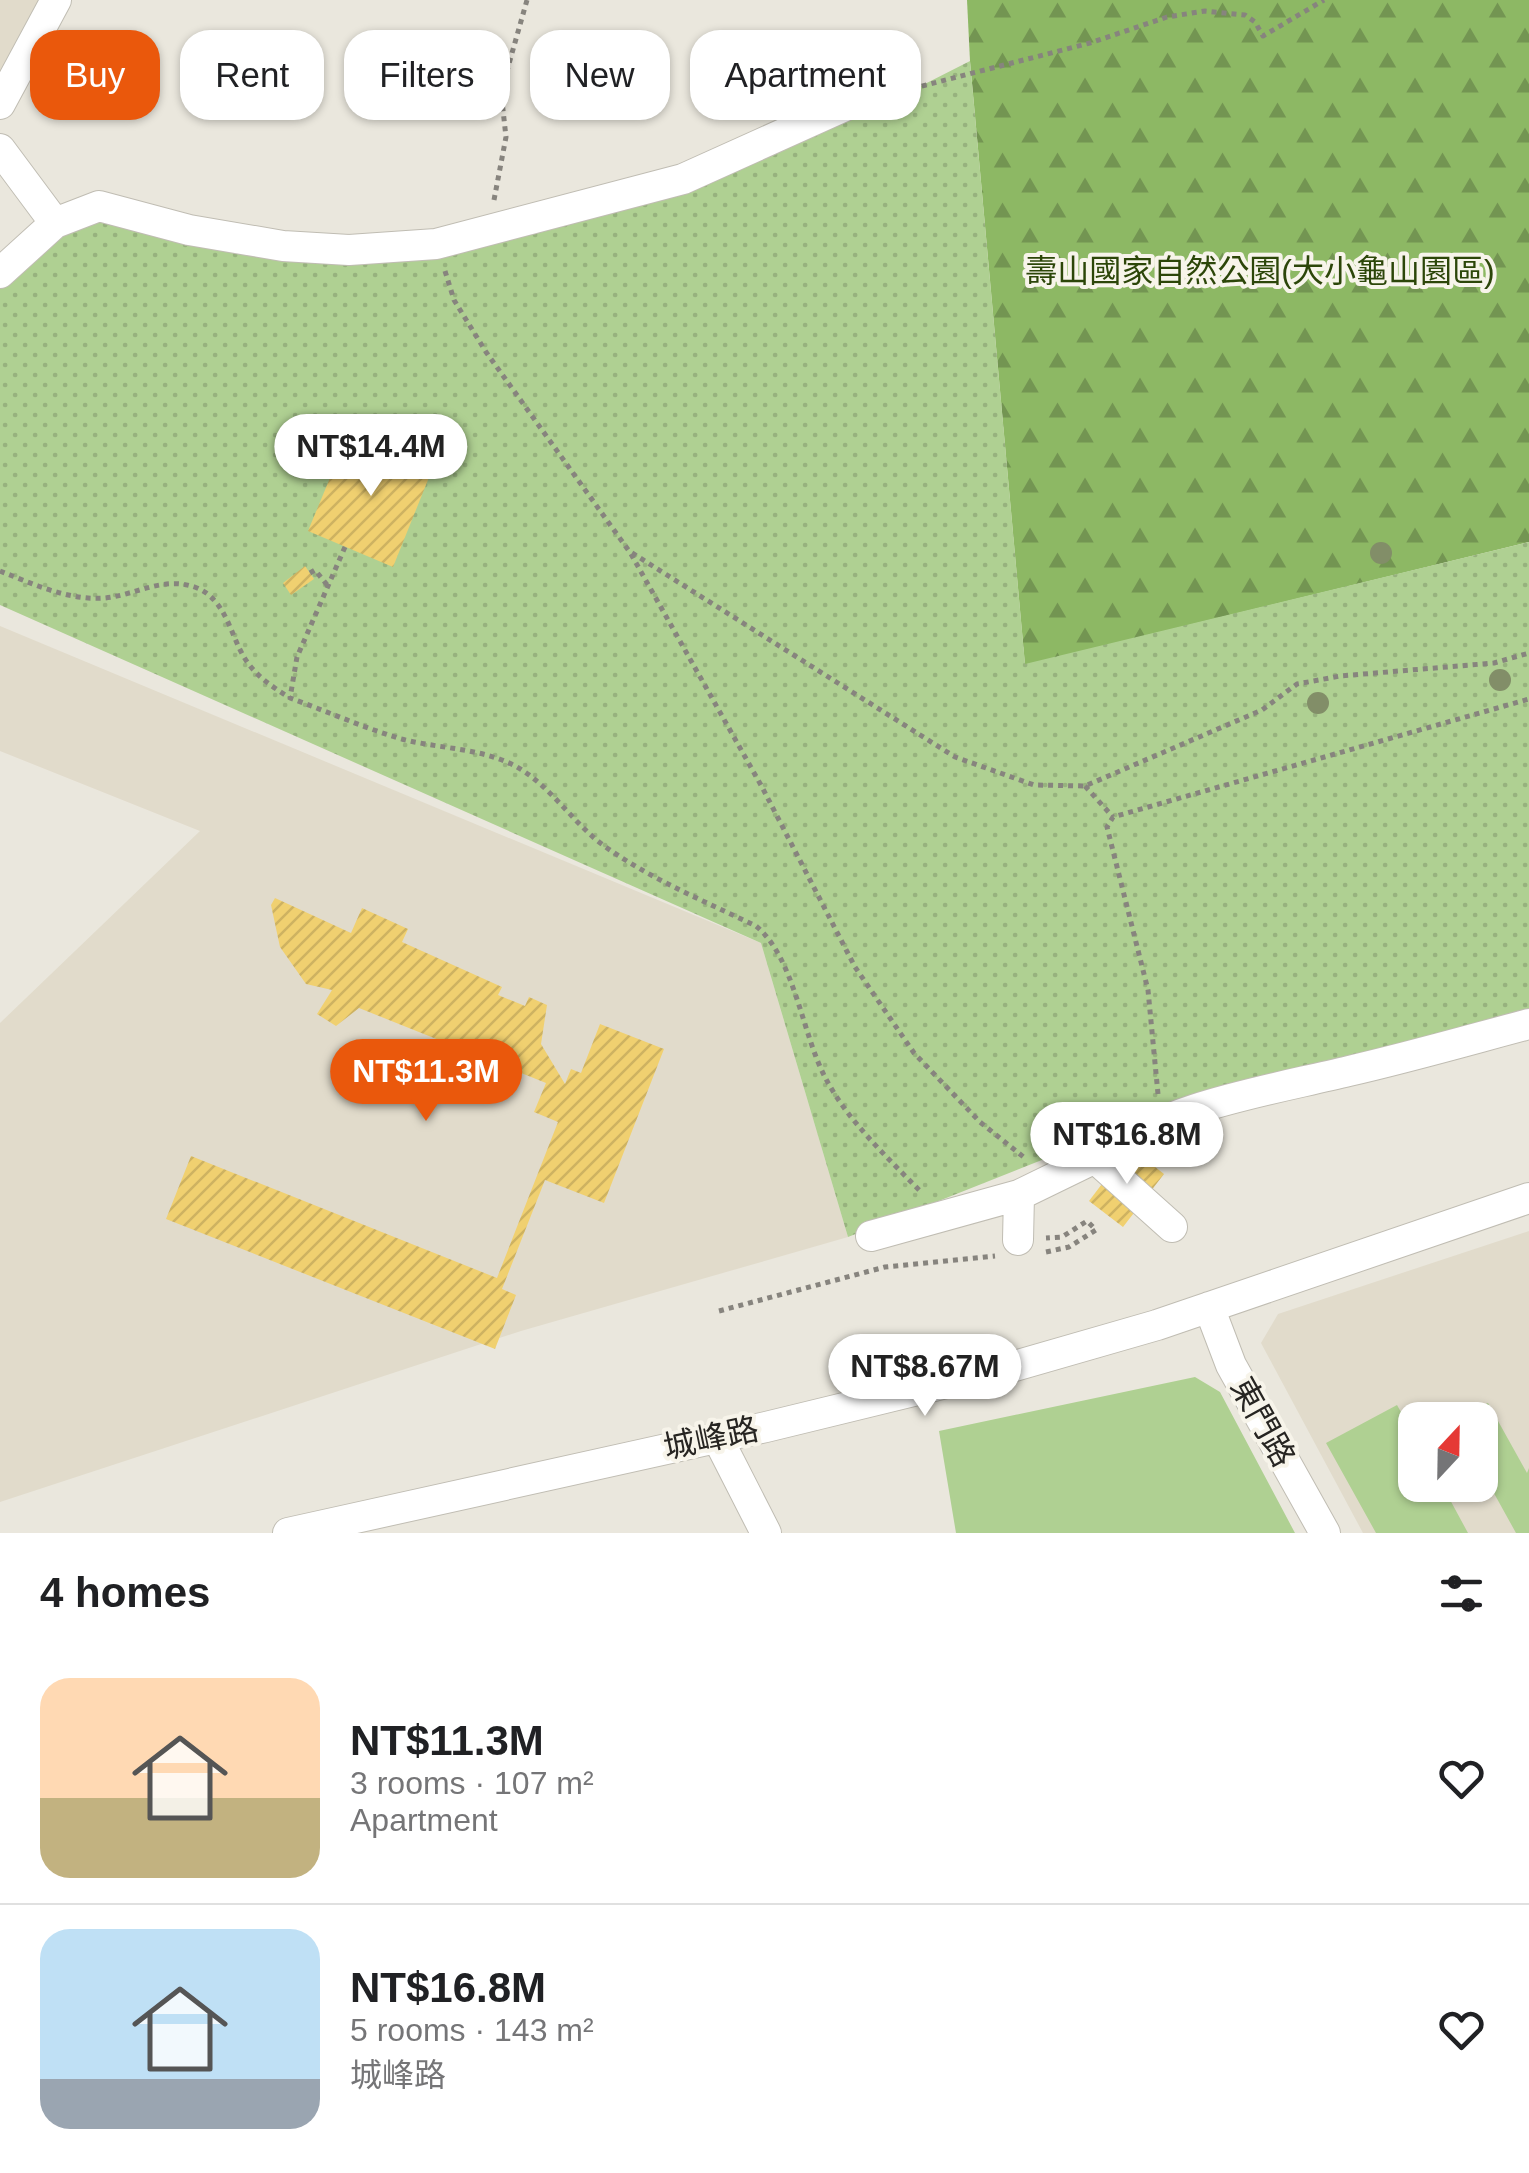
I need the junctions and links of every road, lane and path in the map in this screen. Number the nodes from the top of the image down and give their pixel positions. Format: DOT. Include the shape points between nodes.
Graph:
graph roads {
  1 [pos="56,0"];
  2 [pos="527,0"];
  3 [pos="1324,0"];
  4 [pos="921,89"];
  5 [pos="0,104"];
  6 [pos="814,120"];
  7 [pos="0,149"];
  8 [pos="493,204"];
  9 [pos="55,223"];
  10 [pos="436,244"];
  11 [pos="0,273"];
  12 [pos="345,547"];
  13 [pos="630,552"];
  14 [pos="0,571"];
  15 [pos="310,573"];
  16 [pos="328,586"];
  17 [pos="1529,653"];
  18 [pos="290,698"];
  19 [pos="1529,699"];
  20 [pos="1085,786"];
  21 [pos="1113,817"];
  22 [pos="1529,1024"];
  23 [pos="1169,1120"];
  24 [pos="1094,1158"];
  25 [pos="1027,1160"];
  26 [pos="1019,1196"];
  27 [pos="1529,1198"];
  28 [pos="950,1214"];
  29 [pos="1161,1218"];
  30 [pos="871,1236"];
  31 [pos="1023,1247"];
  32 [pos="1209,1307"];
  33 [pos="719,1311"];
  34 [pos="717,1437"];
  35 [pos="297,1532"];
  36 [pos="766,1533"];
  37 [pos="1325,1533"];
  1 -- 5 [label="street"];
  2 -- 8 [label="path" via="501,92 506,137"];
  3 -- 4 [label="path" via="1263,36 1244,14 1167,17"];
  6 -- 10 [label="street" via="683,179"];
  7 -- 9 [label="street"];
  9 -- 10 [label="street" via="98,206 283,246"];
  9 -- 11 [label="street"];
  10 -- 13 [label="path" via="454,300 486,352"];
  12 -- 16 [label="path"];
  13 -- 20 [label="path" via="955,757 1034,785"];
  13 -- 25 [label="path" via="856,967 914,1053"];
  14 -- 18 [label="path" via="69,595 105,598 154,585 200,589 226,616 256,673"];
  15 -- 16 [label="path" via="315,570"];
  16 -- 18 [label="path" via="298,657"];
  17 -- 20 [label="path" via="1297,684 1262,710"];
  18 -- 28 [label="path" via="400,738 515,766 608,849 756,926 784,967 826,1079 907,1178"];
  19 -- 21 [label="path"];
  20 -- 21 [label="path"];
  21 -- 23 [label="path" via="1107,827 1148,990 1160,1106"];
  22 -- 23 [label="street"];
  23 -- 24 [label="street"];
  24 -- 26 [label="street"];
  24 -- 29 [label="street"];
  26 -- 28 [label="street"];
  26 -- 31 [label="street"];
  27 -- 32 [label="street, 城峰路"];
  28 -- 30 [label="street"];
  31 -- 31 [label="path" via="1088,1222 1096,1230 1070,1247"];
  31 -- 33 [label="path" via="885,1268"];
  32 -- 34 [label="street, 城峰路" via="1008,1368"];
  32 -- 37 [label="street, 東門路" via="1231,1365"];
  34 -- 35 [label="street, 城峰路"];
  34 -- 36 [label="street"];
}
